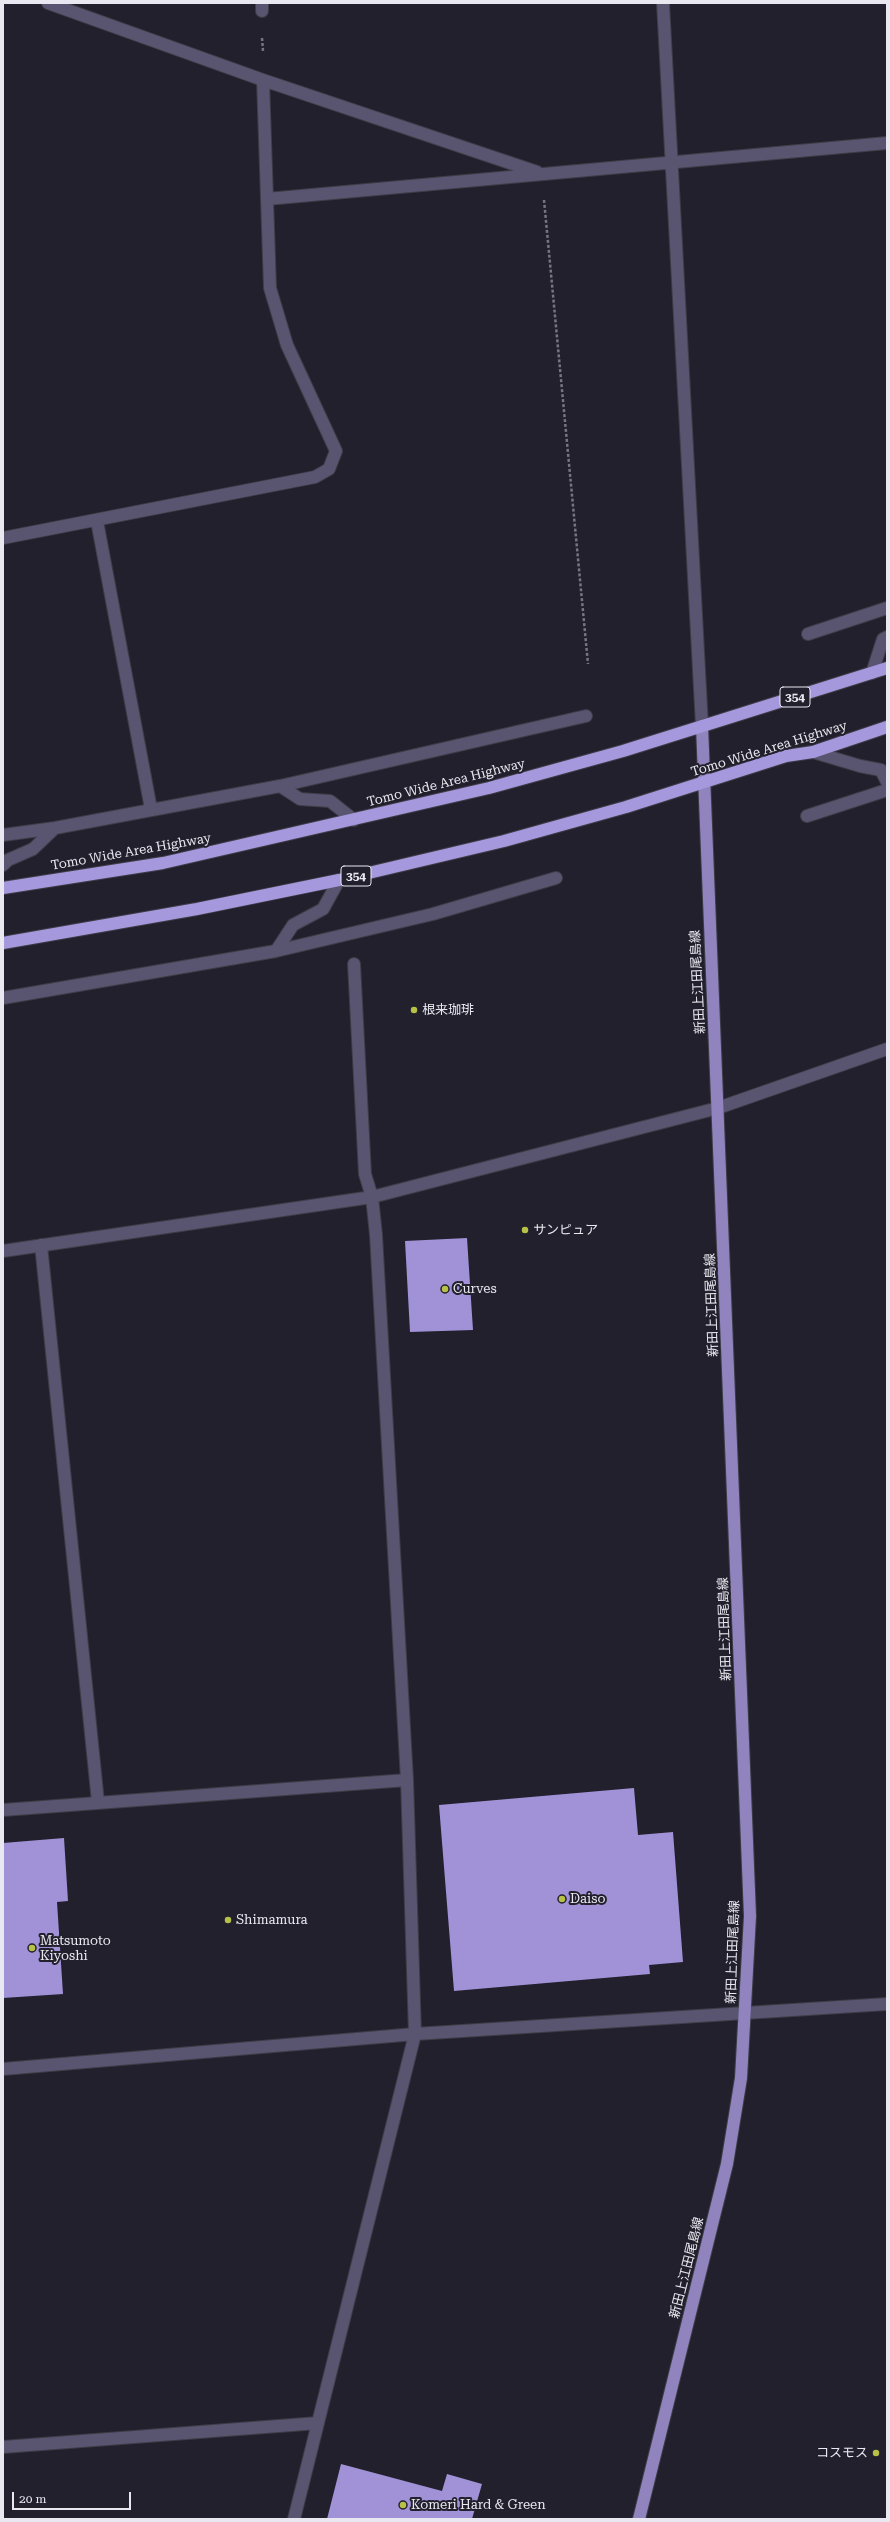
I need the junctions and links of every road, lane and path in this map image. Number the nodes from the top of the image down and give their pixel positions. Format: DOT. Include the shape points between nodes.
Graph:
graph roads {
  1 [pos="48,3"];
  2 [pos="663,3"];
  3 [pos="262,7"];
  4 [pos="263,80"];
  5 [pos="887,143"];
  6 [pos="673,162"];
  7 [pos="542,174"];
  8 [pos="267,199"];
  9 [pos="97,521"];
  10 [pos="3,538"];
  11 [pos="887,608"];
  12 [pos="808,634"];
  13 [pos="887,637"];
  14 [pos="588,664"];
  15 [pos="887,668"];
  16 [pos="872,673"];
  17 [pos="586,716"];
  18 [pos="702,726"];
  19 [pos="887,727"];
  20 [pos="814,752"];
  21 [pos="887,782"];
  22 [pos="703,783"];
  23 [pos="280,786"];
  24 [pos="887,790"];
  25 [pos="151,809"];
  26 [pos="807,816"];
  27 [pos="354,820"];
  28 [pos="55,828"];
  29 [pos="3,835"];
  30 [pos="3,864"];
  31 [pos="556,878"];
  32 [pos="339,880"];
  33 [pos="3,888"];
  34 [pos="3,943"];
  35 [pos="276,951"];
  36 [pos="354,964"];
  37 [pos="3,998"];
  38 [pos="887,1049"];
  39 [pos="718,1108"];
  40 [pos="372,1197"];
  41 [pos="41,1245"];
  42 [pos="3,1250"];
  43 [pos="407,1780"];
  44 [pos="98,1802"];
  45 [pos="3,1810"];
  46 [pos="887,2004"];
  47 [pos="746,2015"];
  48 [pos="415,2034"];
  49 [pos="3,2069"];
  50 [pos="318,2424"];
  51 [pos="3,2447"];
  52 [pos="294,2519"];
  53 [pos="639,2519"];
  1 -- 4 [label="street"];
  2 -- 6 [label="street"];
  3 -- 4 [label="path"];
  4 -- 7 [label="street"];
  4 -- 8 [label="street"];
  5 -- 6 [label="street"];
  6 -- 7 [label="street"];
  6 -- 18 [label="street"];
  7 -- 8 [label="street"];
  7 -- 14 [label="path"];
  8 -- 9 [label="street" via="270,288 287,345 336,452 329,469 315,477"];
  9 -- 10 [label="street"];
  9 -- 25 [label="street"];
  11 -- 12 [label="street"];
  13 -- 16 [label="street" via="883,639"];
  15 -- 16 [label="highway, Tomo Wide Area Highway / 354"];
  16 -- 18 [label="highway, Tomo Wide Area Highway / 354"];
  17 -- 23 [label="street"];
  18 -- 22 [label="main road, 新田上江田尾島線"];
  18 -- 27 [label="highway, Tomo Wide Area Highway / 354" via="526,778"];
  19 -- 20 [label="highway, Tomo Wide Area Highway / 354"];
  20 -- 21 [label="street" via="881,770"];
  20 -- 22 [label="highway, Tomo Wide Area Highway / 354" via="786,756"];
  22 -- 32 [label="highway, Tomo Wide Area Highway / 354" via="504,841"];
  22 -- 39 [label="main road, 新田上江田尾島線"];
  23 -- 25 [label="street"];
  23 -- 27 [label="street" via="300,799 330,801"];
  24 -- 26 [label="street"];
  25 -- 28 [label="street"];
  27 -- 33 [label="highway, Tomo Wide Area Highway / 354" via="163,863"];
  28 -- 29 [label="street"];
  28 -- 30 [label="street" via="33,850"];
  31 -- 35 [label="street" via="433,914"];
  32 -- 34 [label="highway, Tomo Wide Area Highway / 354" via="197,909"];
  32 -- 35 [label="street" via="323,909 293,925"];
  35 -- 37 [label="street"];
  36 -- 40 [label="street" via="365,1174"];
  38 -- 39 [label="street"];
  39 -- 40 [label="street"];
  39 -- 47 [label="main road, 新田上江田尾島線" via="750,1916"];
  40 -- 41 [label="street"];
  40 -- 43 [label="street"];
  41 -- 42 [label="street"];
  41 -- 44 [label="street"];
  43 -- 44 [label="street"];
  43 -- 48 [label="street"];
  44 -- 45 [label="street"];
  46 -- 47 [label="street"];
  47 -- 48 [label="street"];
  47 -- 53 [label="main road, 新田上江田尾島線" via="741,2078 727,2164"];
  48 -- 49 [label="street"];
  48 -- 50 [label="street"];
  50 -- 51 [label="street"];
  50 -- 52 [label="street"];
}
